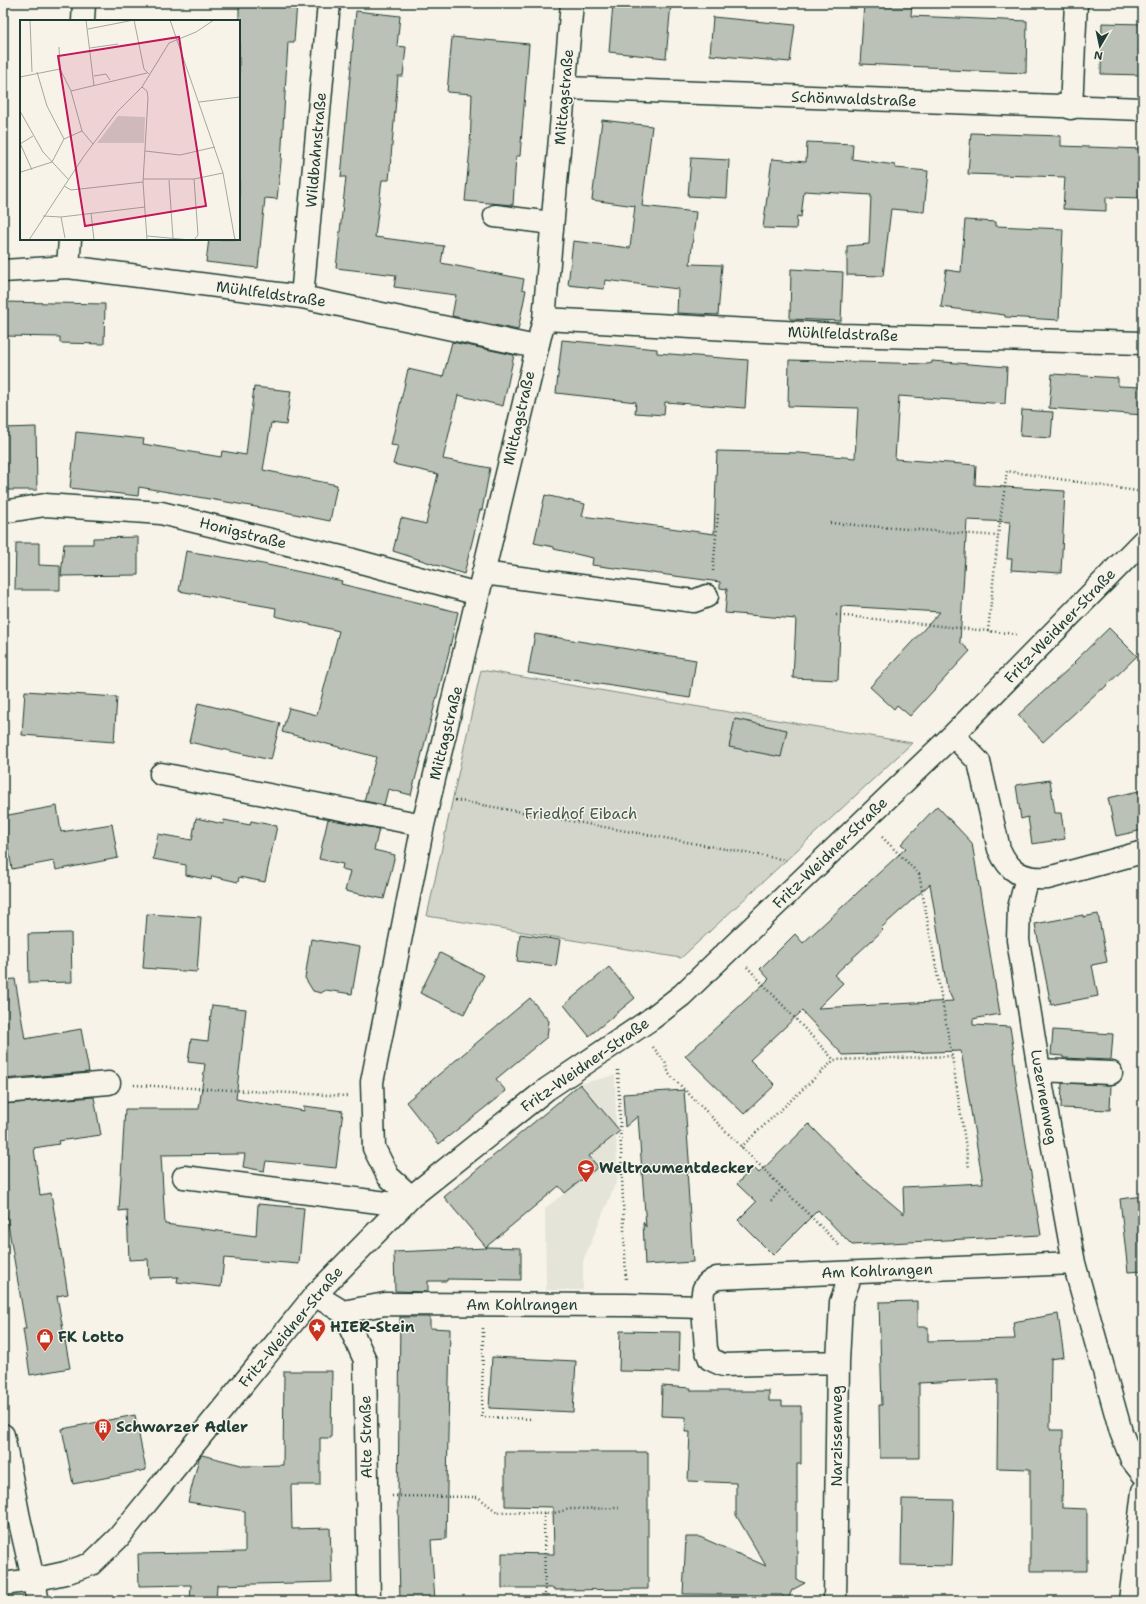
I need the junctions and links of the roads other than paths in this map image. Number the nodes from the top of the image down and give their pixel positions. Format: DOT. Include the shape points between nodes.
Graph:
graph roads {
  1 [pos="84,3"];
  2 [pos="329,3"];
  3 [pos="572,3"];
  4 [pos="1076,3"];
  5 [pos="83,20"];
  6 [pos="565,88"];
  7 [pos="1071,108"];
  8 [pos="1143,109"];
  9 [pos="495,216"];
  10 [pos="552,222"];
  11 [pos="70,240"];
  12 [pos="68,267"];
  13 [pos="3,270"];
  14 [pos="302,296"];
  15 [pos="544,319"];
  16 [pos="1143,343"];
  17 [pos="536,347"];
  18 [pos="3,512"];
  19 [pos="1143,541"];
  20 [pos="483,573"];
  21 [pos="478,594"];
  22 [pos="707,596"];
  23 [pos="953,735"];
  24 [pos="161,774"];
  25 [pos="423,825"];
  26 [pos="1143,852"];
  27 [pos="1027,877"];
  28 [pos="1039,1070"];
  29 [pos="1111,1073"];
  30 [pos="109,1083"];
  31 [pos="3,1092"];
  32 [pos="184,1177"];
  33 [pos="407,1201"];
  34 [pos="1074,1264"];
  35 [pos="852,1272"];
  36 [pos="315,1295"];
  37 [pos="702,1307"];
  38 [pos="343,1312"];
  39 [pos="838,1362"];
  40 [pos="3,1435"];
  41 [pos="1143,1474"];
  42 [pos="1143,1491"];
  43 [pos="3,1584"];
  44 [pos="36,1591"];
  45 [pos="369,1601"];
  46 [pos="835,1601"];
  47 [pos="1130,1601"];
  1 -- 5 [label="street"];
  2 -- 14 [label="street, Wildbahnstraße"];
  3 -- 6 [label="street, Mittagstraße"];
  4 -- 7 [label="street"];
  6 -- 7 [label="street, Schönwaldstraße"];
  6 -- 10 [label="street, Mittagstraße"];
  7 -- 8 [label="street, Schönwaldstraße"];
  9 -- 10 [label="street"];
  10 -- 15 [label="street, Mittagstraße"];
  11 -- 12 [label="street"];
  12 -- 13 [label="street, Mühlfeldstraße"];
  12 -- 14 [label="street, Mühlfeldstraße"];
  14 -- 17 [label="street, Mühlfeldstraße"];
  15 -- 16 [label="street, Mühlfeldstraße" via="841,335"];
  15 -- 17 [label="street, Mittagstraße"];
  17 -- 20 [label="street, Mittagstraße"];
  18 -- 21 [label="street, Honigstraße" via="45,505 161,513"];
  19 -- 23 [label="street, Fritz-Weidner-Straße"];
  20 -- 21 [label="street, Mittagstraße"];
  20 -- 22 [label="street" via="694,601"];
  21 -- 25 [label="street, Mittagstraße"];
  23 -- 27 [label="street" via="979,762 999,849 1005,862 1014,871"];
  23 -- 33 [label="street, Fritz-Weidner-Straße" via="682,995 547,1089"];
  24 -- 25 [label="street"];
  25 -- 33 [label="street, Mittagstraße" via="372,1082 374,1148 388,1176"];
  26 -- 27 [label="street" via="1048,878"];
  27 -- 28 [label="street, Luzernenweg" via="1019,908 1018,940"];
  28 -- 29 [label="street"];
  28 -- 34 [label="street, Luzernenweg"];
  30 -- 31 [label="street"];
  32 -- 33 [label="street"];
  33 -- 36 [label="street, Fritz-Weidner-Straße"];
  34 -- 35 [label="street, Am Kohlrangen"];
  34 -- 41 [label="street, Luzernenweg" via="1121,1432 1132,1460"];
  35 -- 37 [label="street, Am Kohlrangen" via="717,1278 707,1282 702,1291"];
  35 -- 39 [label="street, Narzissenweg" via="841,1302"];
  36 -- 38 [label="street"];
  36 -- 44 [label="street, Fritz-Weidner-Straße" via="118,1538 91,1564 65,1573"];
  37 -- 38 [label="street, Am Kohlrangen" via="385,1304"];
  37 -- 39 [label="street, Am Kohlrangen" via="706,1349 710,1359 723,1365"];
  38 -- 45 [label="street, Alte Straße" via="365,1360"];
  39 -- 46 [label="street, Narzissenweg"];
  40 -- 44 [label="street"];
  42 -- 47 [label="street"];
  43 -- 44 [label="street, Fritz-Weidner-Straße"];
}
